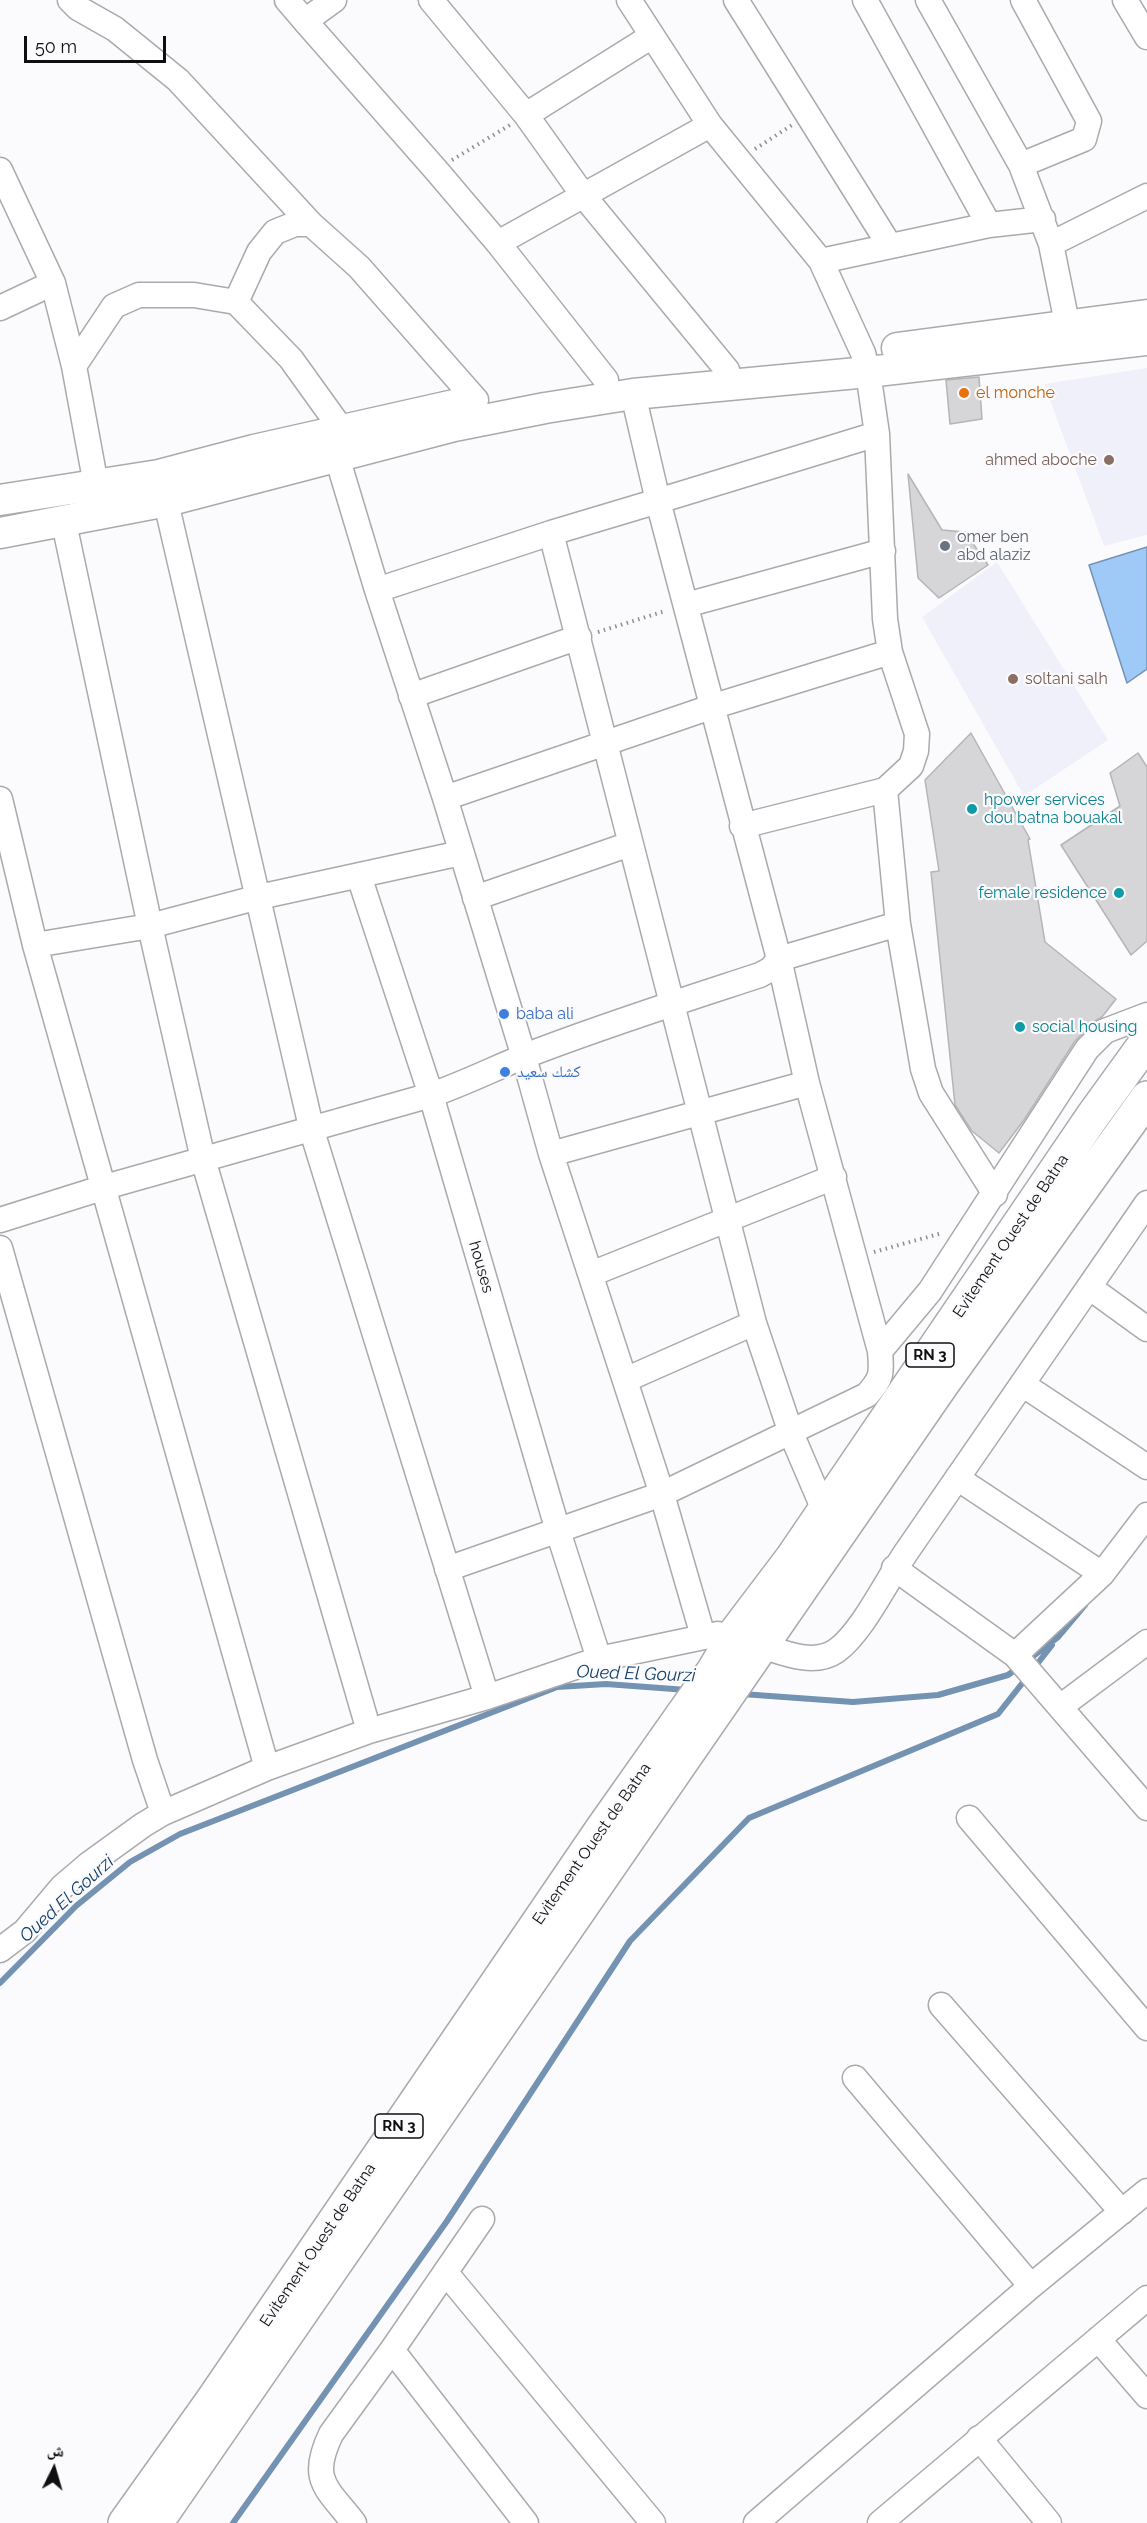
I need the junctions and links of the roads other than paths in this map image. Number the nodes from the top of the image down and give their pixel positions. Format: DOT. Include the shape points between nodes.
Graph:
graph roads {
  1 [pos="70,0"];
  2 [pos="287,0"];
  3 [pos="334,0"];
  4 [pos="431,0"];
  5 [pos="629,0"];
  6 [pos="736,0"];
  7 [pos="865,0"];
  8 [pos="928,0"];
  9 [pos="1023,0"];
  10 [pos="1125,0"];
  11 [pos="305,21"];
  12 [pos="652,36"];
  13 [pos="1147,37"];
  14 [pos="526,115"];
  15 [pos="710,125"];
  16 [pos="1021,165"];
  17 [pos="2,178"];
  18 [pos="583,195"];
  19 [pos="1147,196"];
  20 [pos="1043,219"];
  21 [pos="311,224"];
  22 [pos="989,225"];
  23 [pos="498,243"];
  24 [pos="1051,244"];
  25 [pos="890,246"];
  26 [pos="822,261"];
  27 [pos="53,283"];
  28 [pos="236,302"];
  29 [pos="0,308"];
  30 [pos="1147,315"];
  31 [pos="1070,337"];
  32 [pos="1147,340"];
  33 [pos="866,362"];
  34 [pos="74,366"];
  35 [pos="729,377"];
  36 [pos="606,380"];
  37 [pos="633,394"];
  38 [pos="476,400"];
  39 [pos="877,434"];
  40 [pos="339,443"];
  41 [pos="96,485"];
  42 [pos="163,488"];
  43 [pos="0,500"];
  44 [pos="658,501"];
  45 [pos="64,523"];
  46 [pos="0,533"];
  47 [pos="551,533"];
  48 [pos="883,551"];
  49 [pos="377,590"];
  50 [pos="686,605"];
  51 [pos="579,638"];
  52 [pos="890,652"];
  53 [pos="411,696"];
  54 [pos="711,707"];
  55 [pos="605,744"];
  56 [pos="885,790"];
  57 [pos="445,798"];
  58 [pos="0,799"];
  59 [pos="742,826"];
  60 [pos="630,844"];
  61 [pos="461,853"];
  62 [pos="359,876"];
  63 [pos="259,897"];
  64 [pos="475,898"];
  65 [pos="898,924"];
  66 [pos="150,926"];
  67 [pos="35,945"];
  68 [pos="778,959"];
  69 [pos="673,1003"];
  70 [pos="1147,1016"];
  71 [pos="1147,1041"];
  72 [pos="524,1057"];
  73 [pos="807,1083"];
  74 [pos="431,1095"];
  75 [pos="1147,1098"];
  76 [pos="700,1112"];
  77 [pos="312,1131"];
  78 [pos="551,1154"];
  79 [pos="203,1159"];
  80 [pos="834,1177"];
  81 [pos="105,1187"];
  82 [pos="995,1194"];
  83 [pos="1147,1203"];
  84 [pos="0,1220"];
  85 [pos="728,1221"];
  86 [pos="0,1248"];
  87 [pos="591,1274"];
  88 [pos="1089,1287"];
  89 [pos="754,1323"];
  90 [pos="1147,1329"];
  91 [pos="880,1351"];
  92 [pos="625,1380"];
  93 [pos="1022,1384"];
  94 [pos="893,1385"];
  95 [pos="791,1433"];
  96 [pos="1147,1467"];
  97 [pos="957,1478"];
  98 [pos="662,1494"];
  99 [pos="824,1510"];
  100 [pos="1147,1515"];
  101 [pos="558,1531"];
  102 [pos="894,1568"];
  103 [pos="447,1569"];
  104 [pos="1102,1574"];
  105 [pos="702,1636"];
  106 [pos="1147,1642"];
  107 [pos="739,1654"];
  108 [pos="599,1659"];
  109 [pos="1019,1659"];
  110 [pos="487,1696"];
  111 [pos="1053,1698"];
  112 [pos="369,1731"];
  113 [pos="684,1733"];
  114 [pos="267,1768"];
  115 [pos="1147,1808"];
  116 [pos="163,1813"];
  117 [pos="969,1818"];
  118 [pos="0,1950"];
  119 [pos="941,2005"];
  120 [pos="1147,2028"];
  121 [pos="855,2078"];
  122 [pos="1147,2191"];
  123 [pos="1122,2212"];
  124 [pos="482,2219"];
  125 [pos="446,2273"];
  126 [pos="1031,2286"];
  127 [pos="1147,2298"];
  128 [pos="1098,2339"];
  129 [pos="392,2350"];
  130 [pos="1147,2396"];
  131 [pos="979,2438"];
  132 [pos="125,2523"];
  133 [pos="156,2523"];
  134 [pos="354,2523"];
  135 [pos="526,2523"];
  136 [pos="653,2523"];
  137 [pos="756,2523"];
  138 [pos="880,2523"];
  139 [pos="1049,2523"];
  1 -- 21 [label="street" via="115,29 178,80"];
  2 -- 11 [label="street"];
  3 -- 11 [label="street"];
  4 -- 14 [label="street"];
  5 -- 12 [label="street"];
  6 -- 25 [label="street"];
  7 -- 22 [label="street"];
  8 -- 16 [label="street"];
  9 -- 16 [label="street" via="1089,121 1084,139"];
  10 -- 13 [label="street"];
  11 -- 23 [label="street"];
  12 -- 14 [label="street"];
  12 -- 15 [label="street"];
  14 -- 18 [label="street"];
  15 -- 18 [label="street"];
  15 -- 26 [label="street"];
  16 -- 20 [label="street"];
  17 -- 27 [label="street"];
  18 -- 23 [label="street"];
  18 -- 35 [label="street"];
  19 -- 24 [label="street"];
  20 -- 22 [label="street"];
  20 -- 24 [label="street"];
  21 -- 28 [label="street" via="295,224 275,232 259,252"];
  21 -- 38 [label="street" via="359,267"];
  22 -- 25 [label="street"];
  23 -- 36 [label="street"];
  24 -- 31 [label="street"];
  25 -- 26 [label="street"];
  26 -- 33 [label="street"];
  27 -- 29 [label="street"];
  27 -- 34 [label="street"];
  28 -- 34 [label="street" via="194,295 139,294 114,306"];
  28 -- 40 [label="street" via="291,359"];
  30 -- 31 [label="main road"];
  31 -- 32 [label="main road"];
  31 -- 33 [label="main road"];
  33 -- 35 [label="main road"];
  33 -- 39 [label="street"];
  34 -- 41 [label="street"];
  35 -- 36 [label="main road"];
  35 -- 37 [label="main road"];
  36 -- 38 [label="main road"];
  37 -- 40 [label="main road"];
  37 -- 44 [label="street"];
  38 -- 40 [label="main road"];
  39 -- 44 [label="street"];
  39 -- 48 [label="street"];
  40 -- 42 [label="main road"];
  40 -- 49 [label="street"];
  41 -- 42 [label="main road"];
  41 -- 43 [label="main road"];
  42 -- 45 [label="main road"];
  42 -- 63 [label="street"];
  44 -- 47 [label="street"];
  44 -- 50 [label="street"];
  45 -- 46 [label="main road"];
  45 -- 66 [label="street"];
  47 -- 49 [label="street"];
  47 -- 51 [label="street"];
  48 -- 50 [label="street"];
  48 -- 52 [label="street"];
  49 -- 53 [label="street"];
  50 -- 54 [label="street"];
  51 -- 53 [label="street"];
  51 -- 55 [label="street"];
  52 -- 54 [label="street"];
  52 -- 56 [label="street" via="917,743 911,766"];
  53 -- 57 [label="street"];
  54 -- 55 [label="street"];
  54 -- 59 [label="street"];
  55 -- 57 [label="street"];
  55 -- 60 [label="street"];
  56 -- 59 [label="street"];
  56 -- 65 [label="street"];
  57 -- 61 [label="street"];
  58 -- 67 [label="street"];
  59 -- 68 [label="street"];
  60 -- 64 [label="street"];
  60 -- 69 [label="street"];
  61 -- 62 [label="street"];
  61 -- 64 [label="street"];
  62 -- 63 [label="street"];
  62 -- 74 [label="street, houses"];
  63 -- 66 [label="street"];
  63 -- 77 [label="street"];
  64 -- 72 [label="street"];
  65 -- 68 [label="street"];
  65 -- 82 [label="street" via="923,1069 931,1094"];
  66 -- 67 [label="street"];
  66 -- 79 [label="street"];
  67 -- 81 [label="street"];
  68 -- 69 [label="street" via="760,975"];
  68 -- 73 [label="street"];
  69 -- 72 [label="street"];
  69 -- 76 [label="street"];
  70 -- 82 [label="street" via="1105,1031 1095,1039"];
  71 -- 94 [label="highway, Evitement Ouest de Batna / RN 3"];
  72 -- 74 [label="street"];
  72 -- 78 [label="street"];
  73 -- 76 [label="street"];
  73 -- 80 [label="street"];
  74 -- 77 [label="street"];
  74 -- 101 [label="street, houses"];
  75 -- 107 [label="highway, Evitement Ouest de Batna / RN 3" via="943,1383"];
  76 -- 78 [label="street"];
  76 -- 85 [label="street"];
  77 -- 79 [label="street"];
  77 -- 103 [label="street"];
  78 -- 87 [label="street"];
  79 -- 81 [label="street"];
  79 -- 112 [label="street"];
  80 -- 85 [label="street"];
  80 -- 91 [label="street"];
  81 -- 84 [label="street"];
  81 -- 114 [label="street"];
  82 -- 91 [label="street" via="930,1291"];
  83 -- 88 [label="street"];
  85 -- 87 [label="street"];
  85 -- 89 [label="street"];
  86 -- 116 [label="street" via="141,1748"];
  87 -- 92 [label="street"];
  88 -- 90 [label="street"];
  88 -- 93 [label="street"];
  89 -- 92 [label="street"];
  89 -- 95 [label="street"];
  91 -- 94 [label="street" via="882,1372"];
  92 -- 98 [label="street"];
  93 -- 96 [label="street"];
  93 -- 97 [label="street"];
  94 -- 95 [label="street"];
  94 -- 99 [label="highway, Evitement Ouest de Batna / RN 3"];
  95 -- 98 [label="street"];
  95 -- 99 [label="street"];
  97 -- 102 [label="street"];
  97 -- 104 [label="street"];
  98 -- 101 [label="street"];
  98 -- 105 [label="street"];
  99 -- 107 [label="highway, Evitement Ouest de Batna / RN 3" via="792,1558"];
  100 -- 104 [label="street"];
  101 -- 103 [label="street"];
  101 -- 108 [label="street, houses"];
  102 -- 107 [label="street" via="854,1634 836,1651 808,1658"];
  102 -- 109 [label="street"];
  103 -- 110 [label="street"];
  104 -- 109 [label="street"];
  105 -- 107 [label="street"];
  105 -- 108 [label="street"];
  106 -- 111 [label="street"];
  107 -- 113 [label="highway, RN 3"];
  108 -- 110 [label="street"];
  109 -- 111 [label="street"];
  110 -- 112 [label="street"];
  111 -- 115 [label="street"];
  112 -- 114 [label="street"];
  113 -- 132 [label="highway, Evitement Ouest de Batna / RN 3"];
  113 -- 133 [label="highway, Evitement Ouest de Batna / RN 3"];
  114 -- 116 [label="street"];
  116 -- 118 [label="street" via="89,1864 62,1887 26,1931"];
  117 -- 120 [label="street"];
  119 -- 123 [label="street"];
  121 -- 126 [label="street"];
  122 -- 123 [label="street"];
  123 -- 126 [label="street"];
  124 -- 125 [label="street"];
  125 -- 129 [label="street"];
  125 -- 136 [label="street"];
  126 -- 137 [label="street"];
  127 -- 128 [label="street"];
  128 -- 130 [label="street"];
  128 -- 131 [label="street"];
  129 -- 134 [label="street" via="331,2434 320,2463 319,2472 326,2487"];
  129 -- 135 [label="street"];
  131 -- 138 [label="street"];
  131 -- 139 [label="street"];
}
